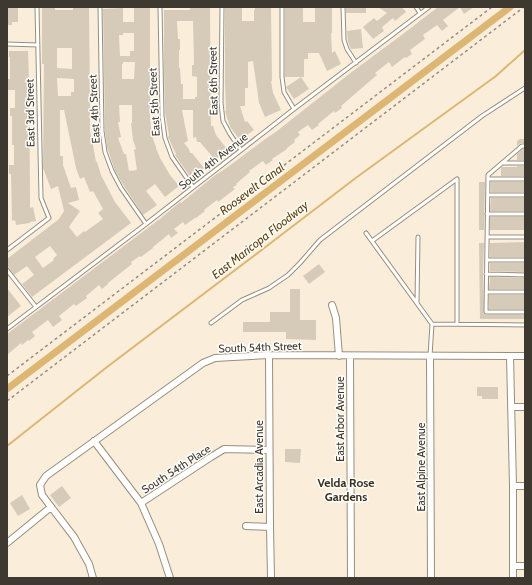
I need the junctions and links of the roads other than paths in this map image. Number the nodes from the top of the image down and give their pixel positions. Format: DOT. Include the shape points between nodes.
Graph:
graph roads {
  1 [pos="37,7"];
  2 [pos="100,7"];
  3 [pos="160,7"];
  4 [pos="222,7"];
  5 [pos="282,7"];
  6 [pos="343,7"];
  7 [pos="416,7"];
  8 [pos="429,7"];
  9 [pos="420,13"];
  10 [pos="7,44"];
  11 [pos="38,45"];
  12 [pos="356,63"];
  13 [pos="525,88"];
  14 [pos="294,109"];
  15 [pos="525,146"];
  16 [pos="241,150"];
  17 [pos="502,163"];
  18 [pos="525,163"];
  19 [pos="488,179"];
  20 [pos="525,179"];
  21 [pos="193,187"];
  22 [pos="488,195"];
  23 [pos="525,196"];
  24 [pos="487,214"];
  25 [pos="525,214"];
  26 [pos="146,224"];
  27 [pos="366,232"];
  28 [pos="418,237"];
  29 [pos="487,237"];
  30 [pos="525,237"];
  31 [pos="372,241"];
  32 [pos="7,250"];
  33 [pos="487,260"];
  34 [pos="525,260"];
  35 [pos="7,270"];
  36 [pos="486,274"];
  37 [pos="525,275"];
  38 [pos="486,292"];
  39 [pos="525,292"];
  40 [pos="417,303"];
  41 [pos="332,305"];
  42 [pos="36,307"];
  43 [pos="525,312"];
  44 [pos="211,323"];
  45 [pos="432,324"];
  46 [pos="457,324"];
  47 [pos="525,325"];
  48 [pos="7,328"];
  49 [pos="269,355"];
  50 [pos="339,356"];
  51 [pos="350,356"];
  52 [pos="430,356"];
  53 [pos="510,356"];
  54 [pos="525,356"];
  55 [pos="511,407"];
  56 [pos="525,407"];
  57 [pos="94,441"];
  58 [pos="269,450"];
  59 [pos="513,486"];
  60 [pos="525,486"];
  61 [pos="141,503"];
  62 [pos="51,507"];
  63 [pos="246,526"];
  64 [pos="270,527"];
  65 [pos="7,543"];
  66 [pos="513,566"];
  67 [pos="525,566"];
  68 [pos="93,578"];
  69 [pos="170,578"];
  70 [pos="271,578"];
  71 [pos="351,578"];
  72 [pos="431,578"];
  73 [pos="513,578"];
  1 -- 11 [label="lane, East 3rd Street"];
  2 -- 26 [label="lane, East 4th Street" via="102,131 105,152 121,188"];
  3 -- 21 [label="lane, East 5th Street" via="162,116 165,138 172,157"];
  4 -- 16 [label="lane, East 6th Street" via="223,121"];
  5 -- 14 [label="lane" via="282,77 284,92"];
  6 -- 12 [label="lane" via="344,40"];
  7 -- 9 [label="lane"];
  8 -- 9 [label="lane, South 4th Avenue"];
  9 -- 12 [label="lane, South 4th Avenue"];
  10 -- 11 [label="lane"];
  11 -- 32 [label="lane, East 3rd Street" via="41,198 49,218"];
  12 -- 14 [label="lane, South 4th Avenue"];
  13 -- 44 [label="lane" via="482,116 320,240 288,275 269,288 242,300"];
  14 -- 16 [label="lane, South 4th Avenue"];
  15 -- 17 [label="lane"];
  16 -- 21 [label="lane, South 4th Avenue"];
  17 -- 18 [label="lane"];
  17 -- 19 [label="lane" via="488,175"];
  19 -- 20 [label="lane"];
  19 -- 22 [label="lane"];
  21 -- 26 [label="lane, South 4th Avenue"];
  22 -- 23 [label="lane"];
  22 -- 24 [label="lane"];
  24 -- 25 [label="lane"];
  24 -- 29 [label="lane"];
  26 -- 42 [label="lane, South 4th Avenue"];
  27 -- 31 [label="lane"];
  28 -- 40 [label="lane"];
  29 -- 30 [label="lane"];
  29 -- 33 [label="lane"];
  31 -- 40 [label="lane"];
  31 -- 46 [label="lane" via="457,179"];
  33 -- 34 [label="lane"];
  33 -- 36 [label="lane"];
  35 -- 42 [label="lane"];
  36 -- 37 [label="lane"];
  36 -- 38 [label="lane"];
  38 -- 39 [label="lane"];
  38 -- 43 [label="lane" via="486,312"];
  40 -- 45 [label="lane"];
  41 -- 50 [label="street" via="336,318"];
  42 -- 48 [label="lane, South 4th Avenue"];
  45 -- 46 [label="lane"];
  45 -- 52 [label="lane"];
  46 -- 47 [label="lane"];
  49 -- 50 [label="street, South 54th Street"];
  49 -- 57 [label="street, South 54th Street" via="215,358 203,363"];
  49 -- 58 [label="street, East Arcadia Avenue"];
  50 -- 51 [label="street, South 54th Street"];
  51 -- 52 [label="street, South 54th Street"];
  51 -- 71 [label="street, East Arbor Avenue"];
  52 -- 53 [label="street, South 54th Street"];
  52 -- 72 [label="street, East Alpine Avenue"];
  53 -- 54 [label="street, South 54th Street"];
  53 -- 55 [label="street"];
  55 -- 56 [label="street"];
  55 -- 59 [label="street"];
  57 -- 61 [label="street"];
  57 -- 62 [label="street, South 54th Street" via="46,476 40,485 42,495"];
  58 -- 61 [label="street, South 54th Place" via="224,449"];
  58 -- 64 [label="street, East Arcadia Avenue"];
  59 -- 60 [label="street"];
  59 -- 66 [label="street"];
  61 -- 69 [label="street" via="159,544"];
  62 -- 65 [label="street"];
  62 -- 68 [label="street" via="74,537 89,564"];
  63 -- 64 [label="street"];
  64 -- 70 [label="street, East Arcadia Avenue"];
  66 -- 67 [label="street"];
  66 -- 73 [label="street"];
}
